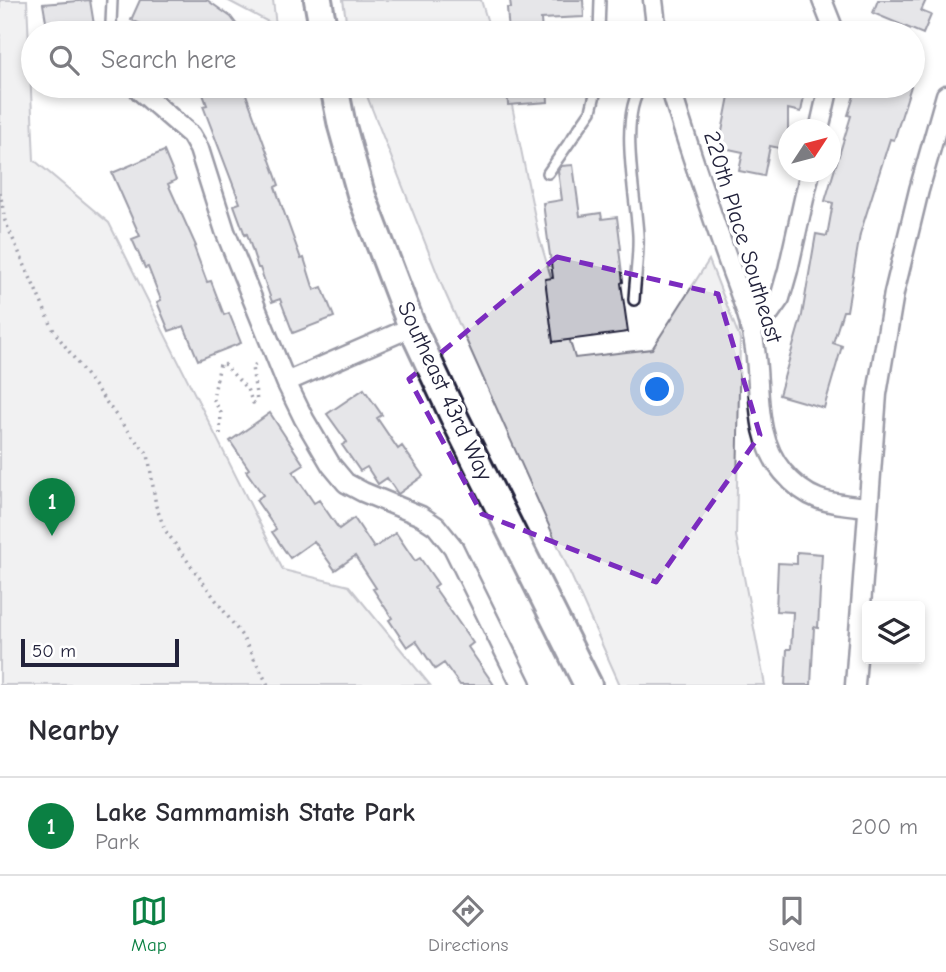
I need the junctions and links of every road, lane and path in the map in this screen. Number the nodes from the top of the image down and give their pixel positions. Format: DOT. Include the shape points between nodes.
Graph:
graph roads {
  1 [pos="112,0"];
  2 [pos="317,0"];
  3 [pos="600,0"];
  4 [pos="653,0"];
  5 [pos="822,0"];
  6 [pos="111,21"];
  7 [pos="321,21"];
  8 [pos="599,21"];
  9 [pos="656,21"];
  10 [pos="830,21"];
  11 [pos="946,95"];
  12 [pos="150,98"];
  13 [pos="336,98"];
  14 [pos="594,98"];
  15 [pos="635,98"];
  16 [pos="674,98"];
  17 [pos="826,98"];
  18 [pos="822,119"];
  19 [pos="548,173"];
  20 [pos="808,182"];
  21 [pos="0,192"];
  22 [pos="634,300"];
  23 [pos="412,327"];
  24 [pos="750,328"];
  25 [pos="258,363"];
  26 [pos="286,382"];
  27 [pos="220,434"];
  28 [pos="868,507"];
  29 [pos="268,685"];
  30 [pos="521,685"];
  31 [pos="588,685"];
  32 [pos="856,685"];
  1 -- 6 [label="lane"];
  2 -- 7 [label="main road"];
  3 -- 8 [label="lane"];
  4 -- 9 [label="street"];
  5 -- 10 [label="street"];
  11 -- 28 [label="street" via="894,293 877,394"];
  12 -- 26 [label="street" via="200,149 225,230"];
  13 -- 23 [label="main road, Southeast 43rd Way" via="361,194"];
  14 -- 19 [label="lane" via="590,111"];
  15 -- 22 [label="lane" via="629,132 638,238"];
  16 -- 24 [label="street, 220th Place Southeast"];
  17 -- 18 [label="street"];
  20 -- 24 [label="street" via="780,298 768,315"];
  21 -- 29 [label="path" via="5,221 54,331 148,454 156,506 165,530 242,636"];
  23 -- 26 [label="street"];
  23 -- 31 [label="main road, Southeast 43rd Way"];
  24 -- 28 [label="street, 220th Place Southeast" via="761,424 778,465 803,492 820,500"];
  25 -- 27 [label="path" via="252,367 257,401 253,403 247,389 220,364 214,398 221,413"];
  26 -- 30 [label="street" via="331,465 346,483 421,516 453,547"];
  28 -- 32 [label="street"];
}
